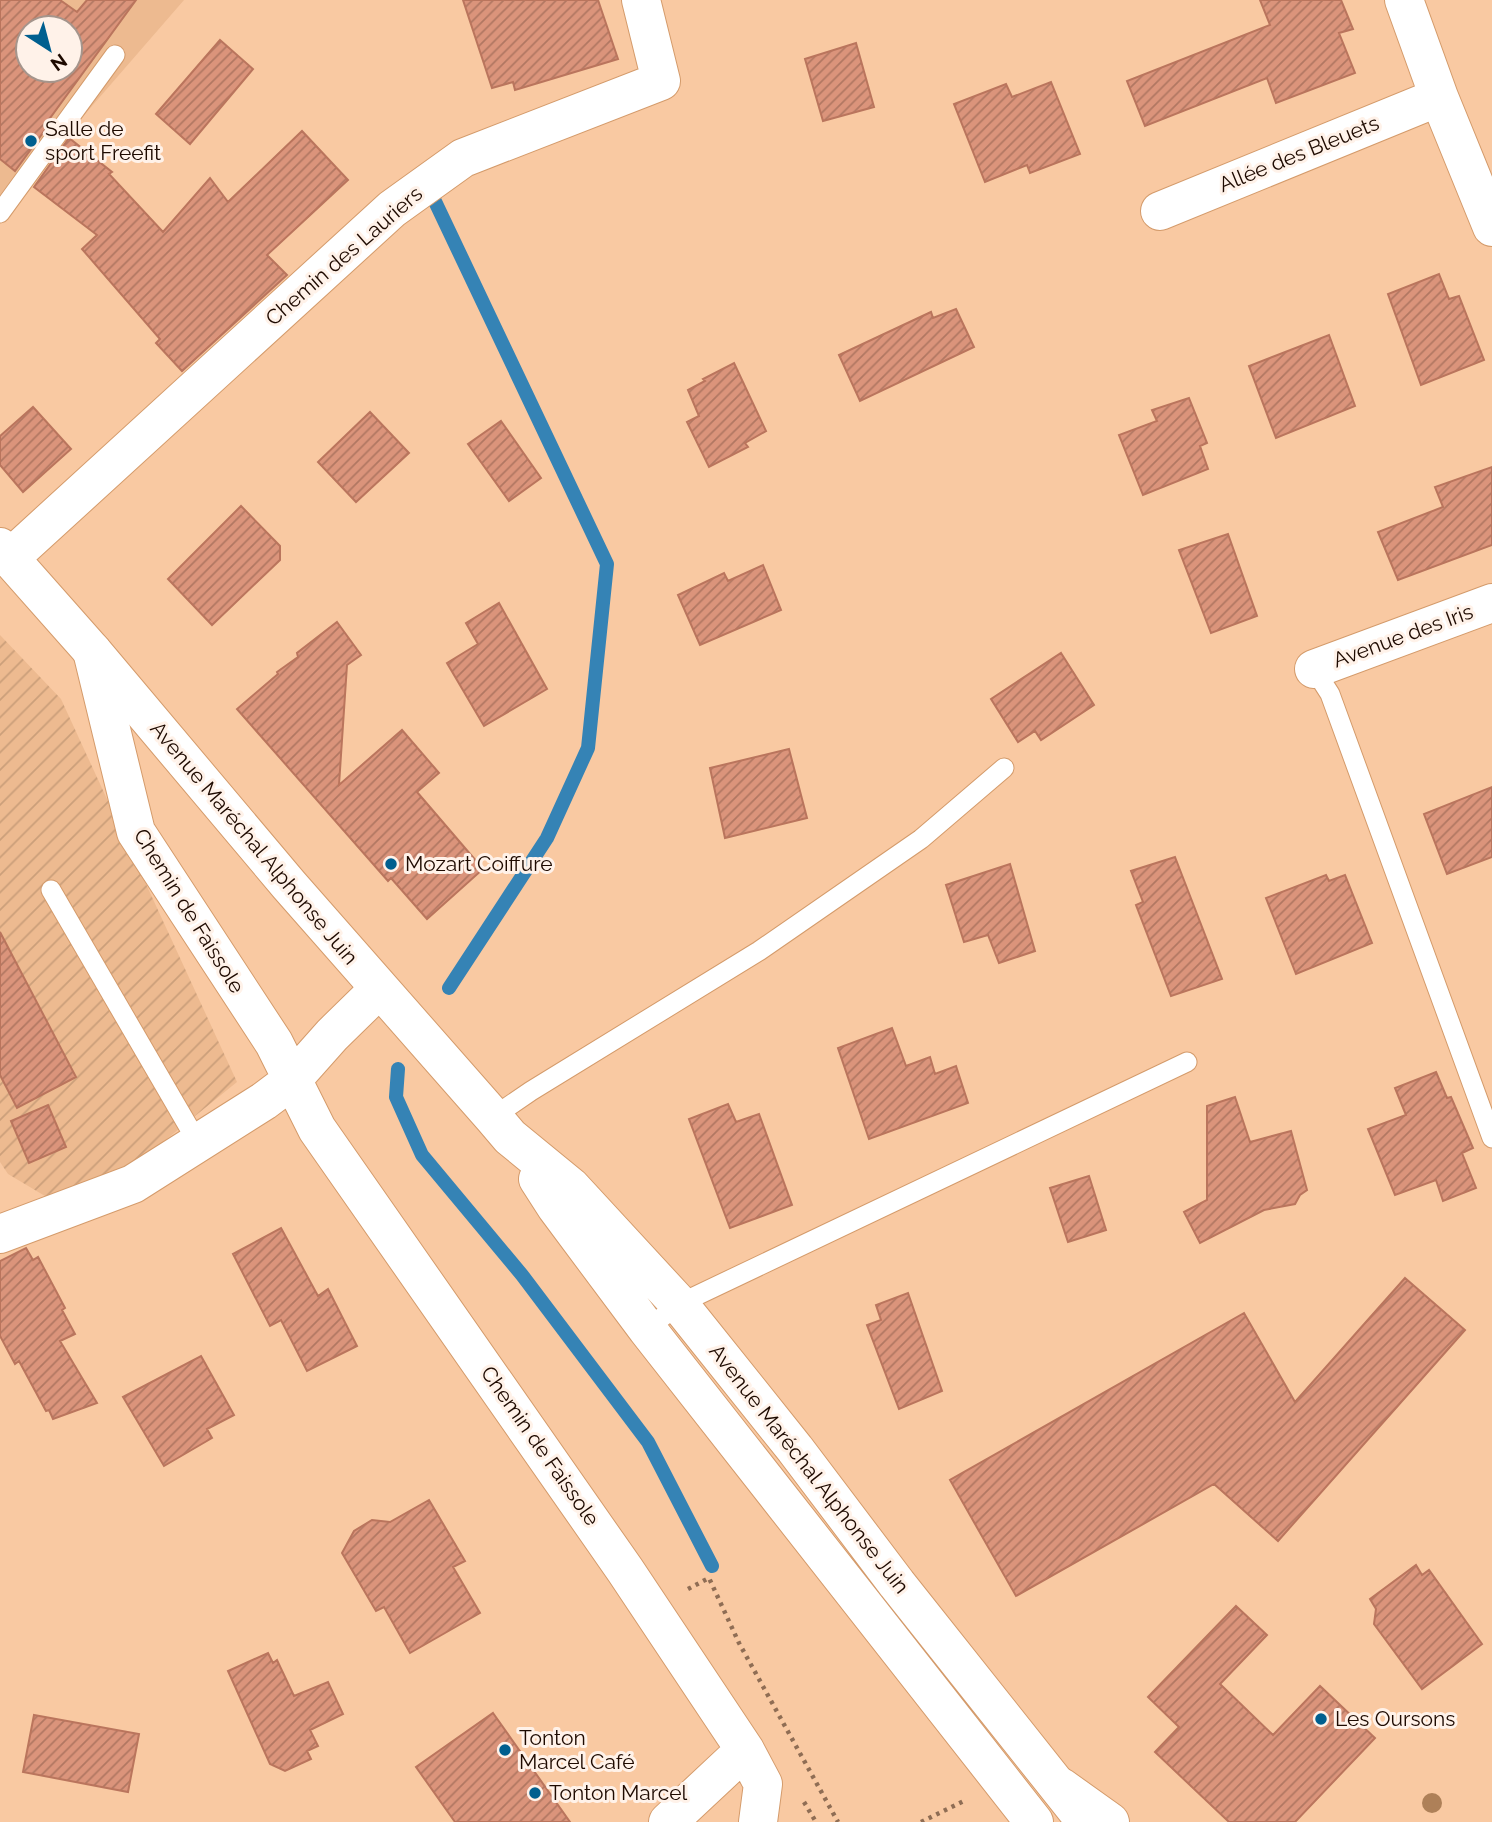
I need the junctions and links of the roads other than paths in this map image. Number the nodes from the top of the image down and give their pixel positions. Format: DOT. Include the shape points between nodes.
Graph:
graph roads {
  1 [pos="641,0"];
  2 [pos="1404,0"];
  3 [pos="116,55"];
  4 [pos="1439,97"];
  5 [pos="1160,211"];
  6 [pos="0,213"];
  7 [pos="1492,227"];
  8 [pos="5,553"];
  9 [pos="1492,603"];
  10 [pos="92,651"];
  11 [pos="1314,668"];
  12 [pos="1004,768"];
  13 [pos="51,890"];
  14 [pos="379,989"];
  15 [pos="1187,1062"];
  16 [pos="292,1080"];
  17 [pos="501,1127"];
  18 [pos="1492,1138"];
  19 [pos="198,1143"];
  20 [pos="0,1234"];
  21 [pos="679,1304"];
  22 [pos="647,1329"];
  23 [pos="745,1750"];
  24 [pos="1055,1783"];
  25 [pos="668,1822"];
  26 [pos="758,1822"];
  27 [pos="1034,1822"];
  28 [pos="1086,1822"];
  29 [pos="1110,1822"];
  1 -- 8 [label="street, Chemin des Lauriers" via="661,81 463,158 392,209"];
  2 -- 4 [label="street"];
  3 -- 6 [label="lane"];
  4 -- 5 [label="street, Allée des Bleuets"];
  4 -- 7 [label="street"];
  8 -- 10 [label="street, Avenue Maréchal Alphonse Juin"];
  9 -- 11 [label="street, Avenue des Iris"];
  10 -- 14 [label="street, Avenue Maréchal Alphonse Juin"];
  10 -- 16 [label="street, Chemin de Faissole" via="136,832 274,1043"];
  11 -- 18 [label="lane" via="1329,694"];
  12 -- 17 [label="lane" via="920,839 760,951 531,1091"];
  13 -- 19 [label="lane"];
  14 -- 16 [label="street"];
  14 -- 17 [label="street, Avenue Maréchal Alphonse Juin"];
  15 -- 21 [label="lane"];
  16 -- 19 [label="street"];
  16 -- 23 [label="street, Chemin de Faissole" via="317,1129"];
  17 -- 21 [label="street, Avenue Maréchal Alphonse Juin" via="571,1187"];
  17 -- 22 [label="street, Avenue Maréchal Alphonse Juin"];
  19 -- 20 [label="street" via="133,1184"];
  21 -- 22 [label="lane"];
  21 -- 24 [label="street, Avenue Maréchal Alphonse Juin"];
  22 -- 27 [label="street, Avenue Maréchal Alphonse Juin"];
  23 -- 25 [label="street"];
  23 -- 26 [label="street, Chemin de Faissole" via="763,1784"];
  24 -- 28 [label="street, Avenue Maréchal Alphonse Juin"];
  24 -- 29 [label="street"];
}
